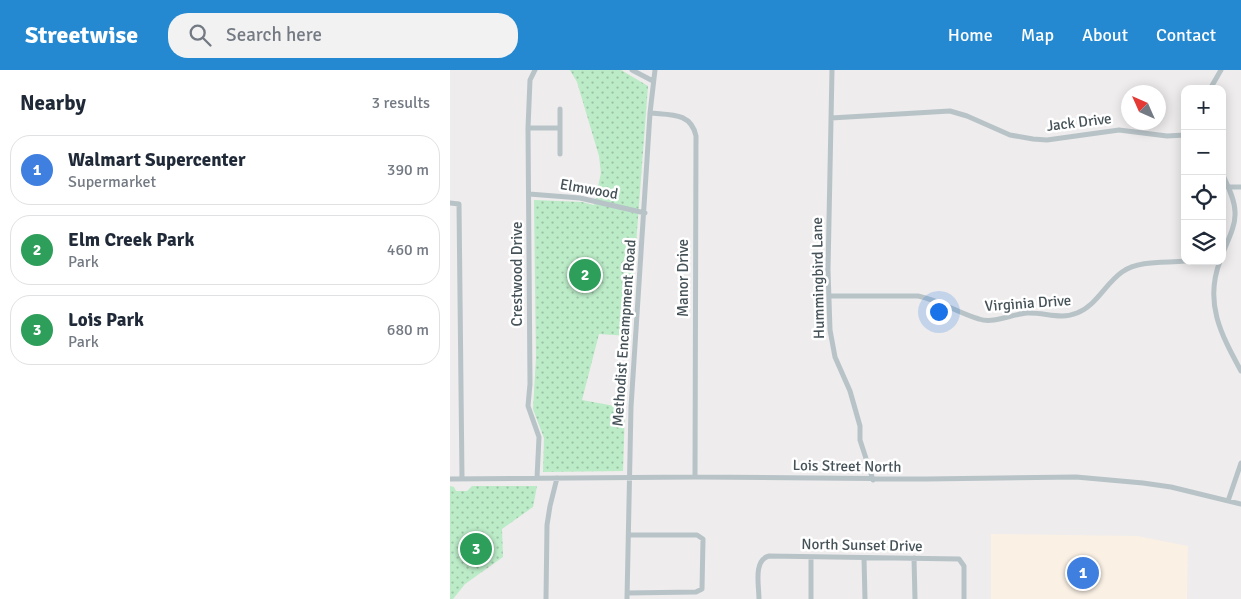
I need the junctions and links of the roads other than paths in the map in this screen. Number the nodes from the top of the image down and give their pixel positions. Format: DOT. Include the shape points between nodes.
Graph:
graph roads {
  1 [pos="535,70"];
  2 [pos="632,70"];
  3 [pos="655,70"];
  4 [pos="832,70"];
  5 [pos="1221,70"];
  6 [pos="653,81"];
  7 [pos="1212,85"];
  8 [pos="560,109"];
  9 [pos="650,113"];
  10 [pos="831,118"];
  11 [pos="528,128"];
  12 [pos="560,128"];
  13 [pos="1181,135"];
  14 [pos="560,154"];
  15 [pos="1223,175"];
  16 [pos="1228,187"];
  17 [pos="1241,187"];
  18 [pos="529,194"];
  19 [pos="450,203"];
  20 [pos="645,213"];
  21 [pos="1226,245"];
  22 [pos="1181,261"];
  23 [pos="1219,265"];
  24 [pos="829,296"];
  25 [pos="1241,371"];
  26 [pos="1241,463"];
  27 [pos="695,476"];
  28 [pos="537,478"];
  29 [pos="557,478"];
  30 [pos="628,478"];
  31 [pos="450,479"];
  32 [pos="462,479"];
  33 [pos="873,480"];
  34 [pos="1228,501"];
  35 [pos="1241,504"];
  36 [pos="629,535"];
  37 [pos="811,557"];
  38 [pos="864,558"];
  39 [pos="914,558"];
  40 [pos="627,592"];
  41 [pos="546,599"];
  42 [pos="627,599"];
  43 [pos="759,599"];
  44 [pos="811,599"];
  45 [pos="864,599"];
  46 [pos="914,599"];
  47 [pos="964,599"];
  1 -- 11 [label="street, Crestwood Drive" via="530,80"];
  2 -- 6 [label="street"];
  3 -- 6 [label="street, Methodist Encampment Road"];
  4 -- 10 [label="street, Hummingbird Lane"];
  5 -- 7 [label="street"];
  6 -- 9 [label="street, Methodist Encampment Road"];
  8 -- 12 [label="street"];
  9 -- 20 [label="street, Methodist Encampment Road"];
  9 -- 27 [label="street, Manor Drive" via="689,120 696,136"];
  10 -- 13 [label="street, Jack Drive" via="950,111 1010,135 1033,139 1119,130"];
  10 -- 24 [label="street, Hummingbird Lane"];
  11 -- 12 [label="street"];
  11 -- 18 [label="street, Crestwood Drive"];
  12 -- 14 [label="street"];
  15 -- 16 [label="street"];
  16 -- 17 [label="street"];
  16 -- 21 [label="street" via="1236,212"];
  18 -- 20 [label="street, Elmwood" via="580,198"];
  18 -- 28 [label="street, Crestwood Drive" via="528,406 539,437"];
  19 -- 32 [label="street" via="459,204"];
  20 -- 30 [label="street, Methodist Encampment Road"];
  22 -- 24 [label="street, Virginia Drive" via="1131,268 1121,273 1088,306 1066,316 1030,313 985,320 918,296"];
  23 -- 25 [label="street" via="1213,282 1214,311"];
  24 -- 33 [label="street, Hummingbird Lane" via="835,358 850,391 860,426 860,440"];
  26 -- 34 [label="street"];
  27 -- 30 [label="street, Lois Street North"];
  27 -- 33 [label="street, Lois Street North"];
  28 -- 29 [label="street, Lois Street North"];
  28 -- 32 [label="street, Lois Street North"];
  29 -- 30 [label="street, Lois Street North"];
  29 -- 41 [label="street" via="548,525"];
  30 -- 36 [label="street, Methodist Encampment Road"];
  31 -- 32 [label="street, Lois Street North"];
  33 -- 34 [label="street, Lois Street North" via="1076,477 1156,484"];
  34 -- 35 [label="street, Lois Street North"];
  36 -- 40 [label="street, Methodist Encampment Road"];
  36 -- 40 [label="street" via="700,536 703,539 702,589 696,592"];
  37 -- 38 [label="street, North Sunset Drive"];
  37 -- 43 [label="street, North Sunset Drive" via="765,557 759,564"];
  37 -- 44 [label="street"];
  38 -- 39 [label="street, North Sunset Drive"];
  38 -- 45 [label="street"];
  39 -- 46 [label="street"];
  39 -- 47 [label="street, North Sunset Drive" via="959,559 964,566"];
  40 -- 42 [label="street, Methodist Encampment Road"];
}
